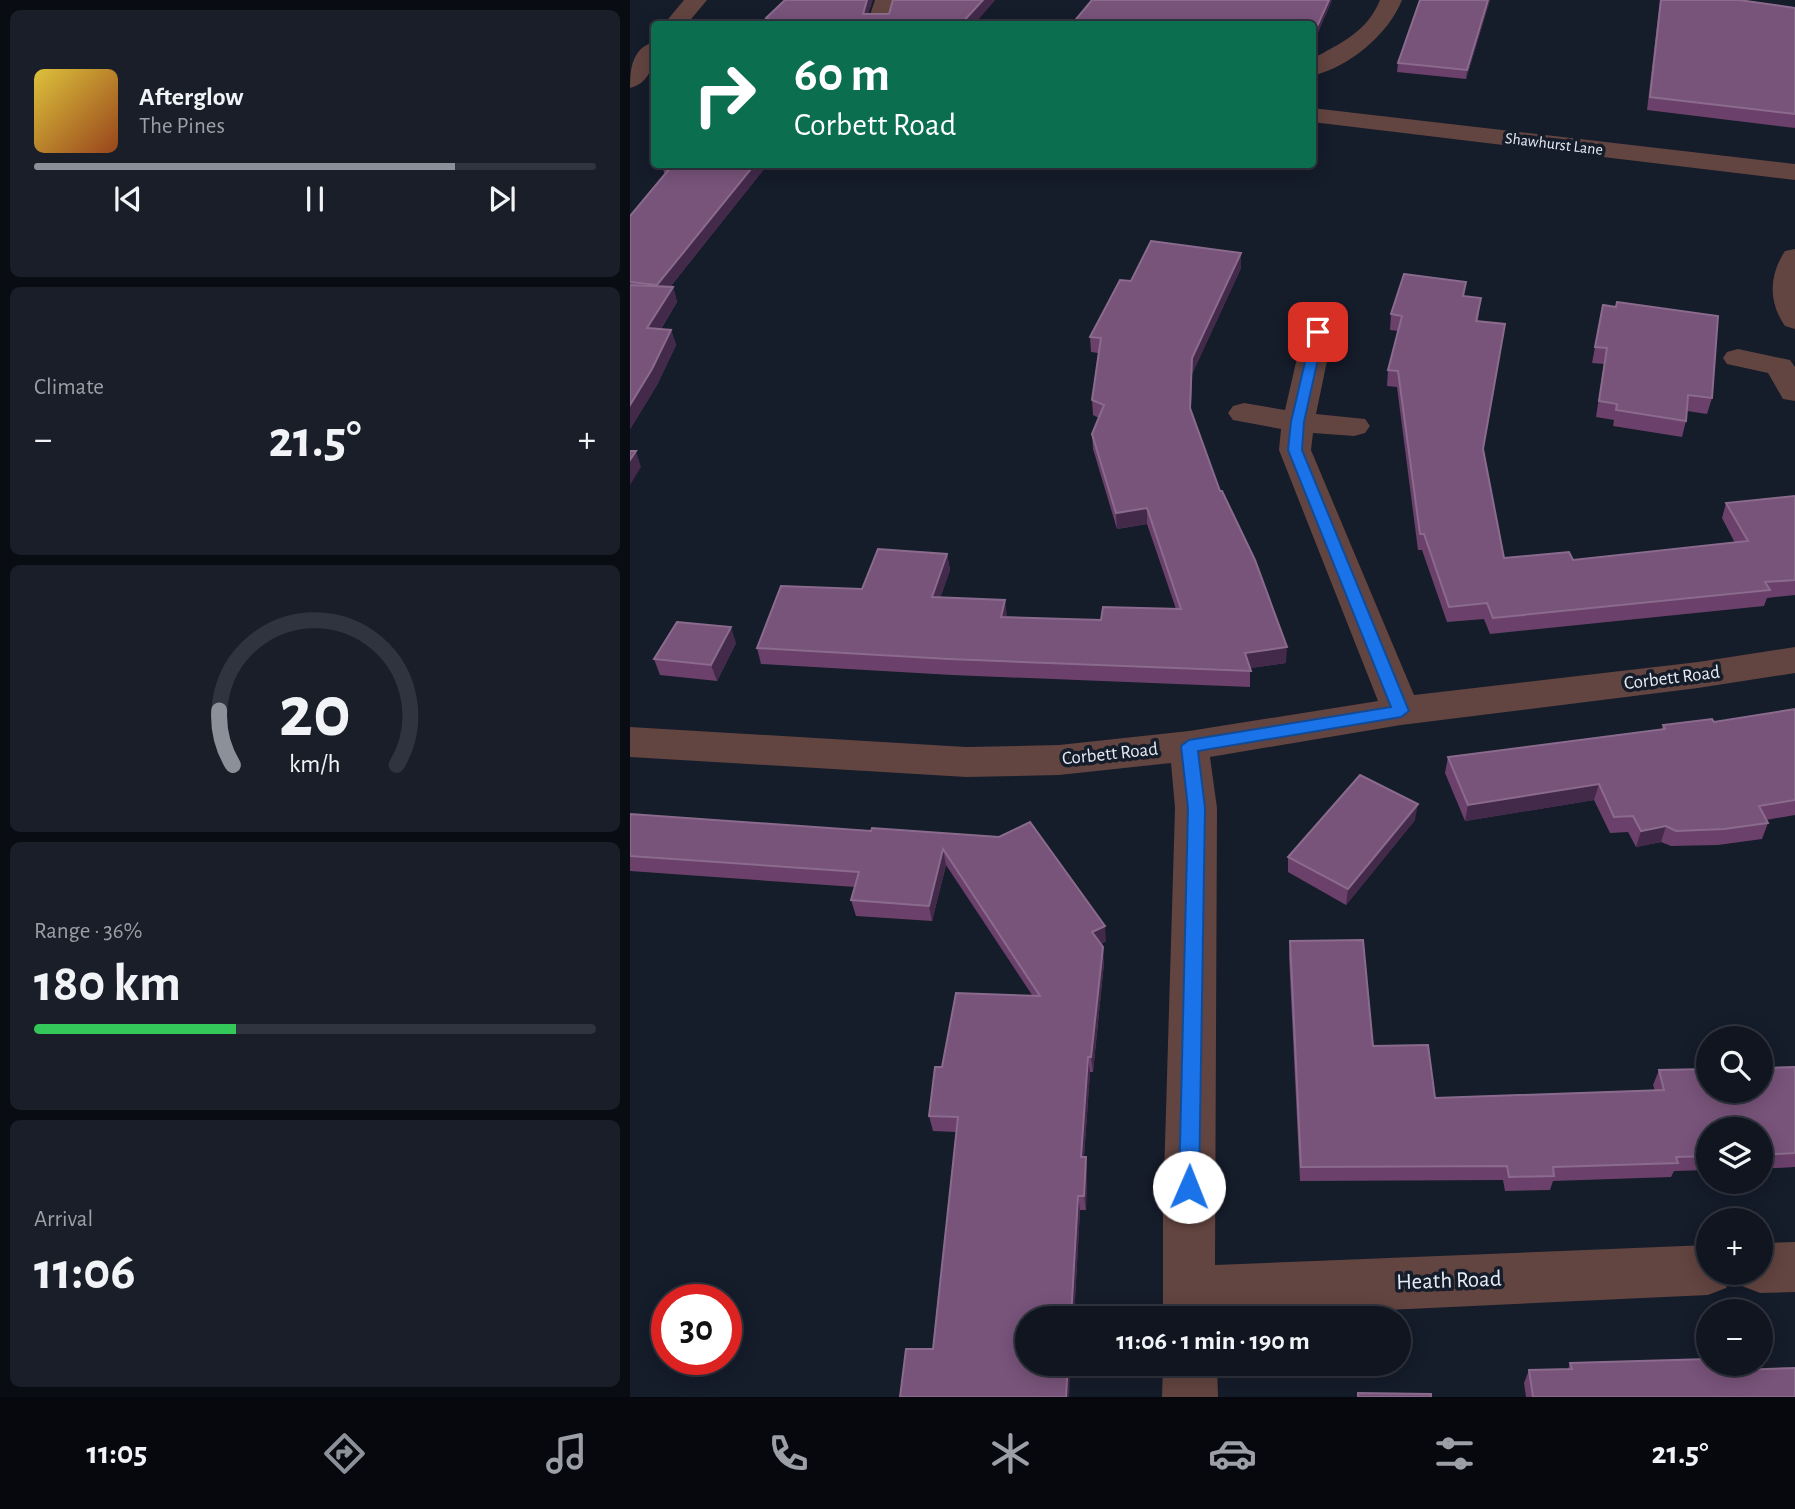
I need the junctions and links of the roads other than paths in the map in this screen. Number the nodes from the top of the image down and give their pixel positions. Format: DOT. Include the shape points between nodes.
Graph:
graph roads {
  1 [pos="696,0"];
  2 [pos="886,0"];
  3 [pos="1391,0"];
  4 [pos="678,21"];
  5 [pos="879,21"];
  6 [pos="630,39"];
  7 [pos="651,42"];
  8 [pos="651,53"];
  9 [pos="1316,67"];
  10 [pos="630,81"];
  11 [pos="1316,116"];
  12 [pos="1795,172"];
  13 [pos="1795,257"];
  14 [pos="1795,320"];
  15 [pos="1318,332"];
  16 [pos="1738,358"];
  17 [pos="1787,363"];
  18 [pos="1794,392"];
  19 [pos="1244,413"];
  20 [pos="1298,422"];
  21 [pos="1354,426"];
  22 [pos="1795,660"];
  23 [pos="1401,711"];
  24 [pos="630,741"];
  25 [pos="1189,746"];
  26 [pos="1795,1267"];
  27 [pos="1773,1268"];
  28 [pos="1696,1271"];
  29 [pos="1190,1305"];
  30 [pos="1190,1376"];
  31 [pos="1190,1397"];
  1 -- 4 [label="street"];
  2 -- 5 [label="street"];
  3 -- 9 [label="street" via="1373,34"];
  6 -- 7 [label="street"];
  8 -- 10 [label="street"];
  11 -- 12 [label="street, Shawhurst Lane"];
  13 -- 14 [label="street" via="1785,291"];
  15 -- 20 [label="street"];
  16 -- 17 [label="street"];
  17 -- 18 [label="street"];
  19 -- 20 [label="street"];
  20 -- 21 [label="street"];
  20 -- 23 [label="street" via="1295,450"];
  22 -- 23 [label="street, Corbett Road"];
  23 -- 25 [label="street, Corbett Road"];
  24 -- 25 [label="street, Corbett Road" via="966,762 1059,760"];
  25 -- 29 [label="street" via="1196,808"];
  26 -- 27 [label="street"];
  28 -- 29 [label="street, Heath Road"];
  30 -- 31 [label="street"];
}
